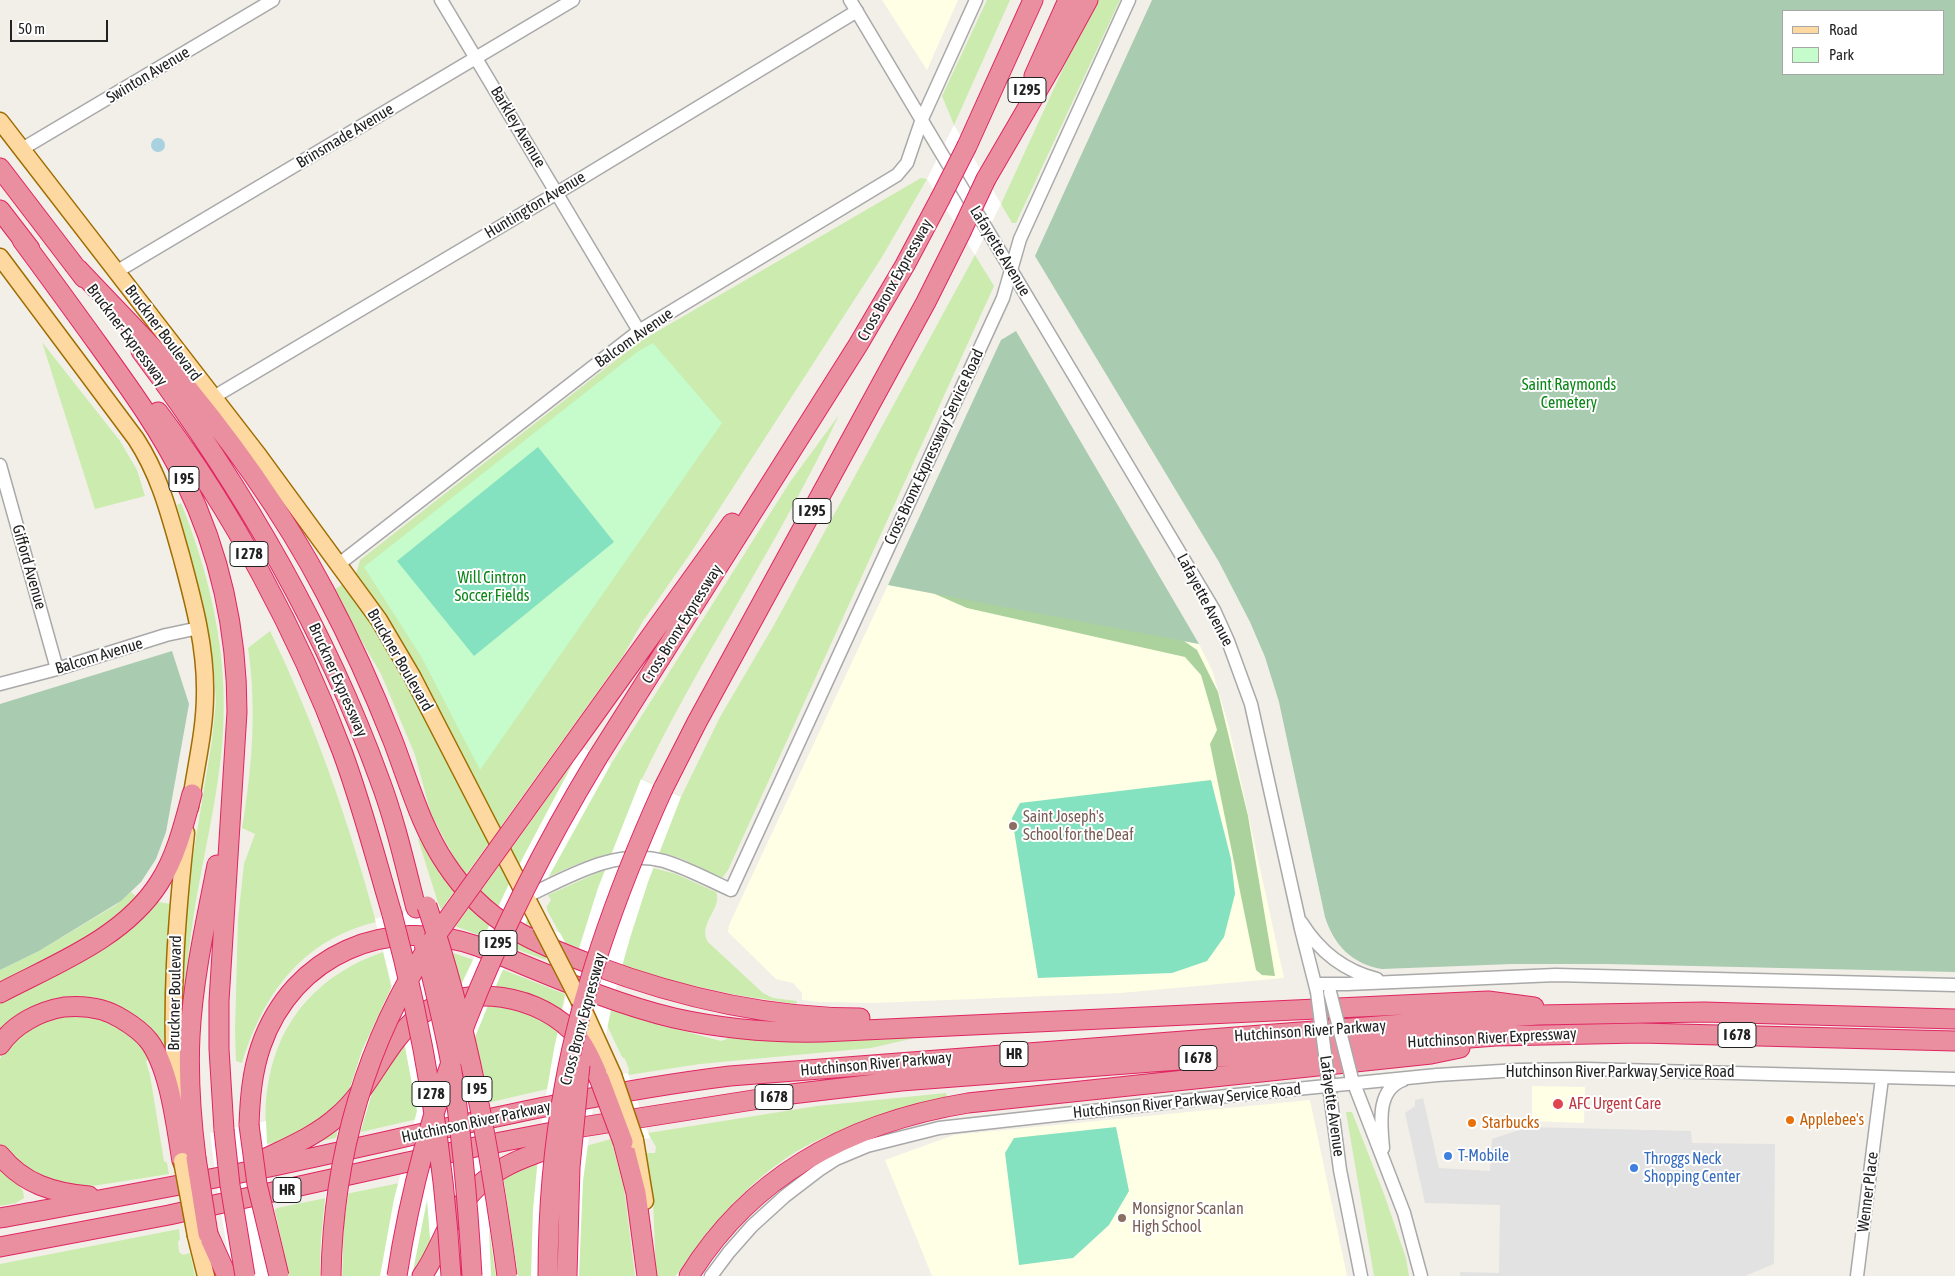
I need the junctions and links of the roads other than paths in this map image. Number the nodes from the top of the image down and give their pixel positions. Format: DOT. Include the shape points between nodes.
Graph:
graph roads {
  1 [pos="273,0"];
  2 [pos="442,0"];
  3 [pos="573,0"];
  4 [pos="976,0"];
  5 [pos="1033,0"];
  6 [pos="1068,0"];
  7 [pos="1088,0"];
  8 [pos="1129,0"];
  9 [pos="853,6"];
  10 [pos="476,58"];
  11 [pos="922,119"];
  12 [pos="0,120"];
  13 [pos="22,150"];
  14 [pos="0,168"];
  15 [pos="986,179"];
  16 [pos="557,193"];
  17 [pos="0,210"];
  18 [pos="22,240"];
  19 [pos="0,257"];
  20 [pos="78,269"];
  21 [pos="1011,269"];
  22 [pos="116,272"];
  23 [pos="639,331"];
  24 [pos="847,364"];
  25 [pos="212,398"];
  26 [pos="0,465"];
  27 [pos="339,564"];
  28 [pos="199,628"];
  29 [pos="57,669"];
  30 [pos="0,684"];
  31 [pos="235,760"];
  32 [pos="192,794"];
  33 [pos="627,877"];
  34 [pos="526,897"];
  35 [pos="421,907"];
  36 [pos="1297,915"];
  37 [pos="1394,982"];
  38 [pos="1955,985"];
  39 [pos="1323,988"];
  40 [pos="0,993"];
  41 [pos="1585,1013"];
  42 [pos="1955,1019"];
  43 [pos="1079,1020"];
  44 [pos="1520,1035"];
  45 [pos="1955,1041"];
  46 [pos="0,1045"];
  47 [pos="606,1076"];
  48 [pos="1410,1078"];
  49 [pos="1882,1078"];
  50 [pos="1352,1079"];
  51 [pos="1955,1079"];
  52 [pos="1328,1082"];
  53 [pos="672,1113"];
  54 [pos="250,1124"];
  55 [pos="0,1155"];
  56 [pos="189,1160"];
  57 [pos="1384,1160"];
  58 [pos="233,1174"];
  59 [pos="121,1196"];
  60 [pos="0,1218"];
  61 [pos="202,1235"];
  62 [pos="0,1247"];
  63 [pos="206,1276"];
  64 [pos="219,1276"];
  65 [pos="227,1276"];
  66 [pos="245,1276"];
  67 [pos="266,1276"];
  68 [pos="279,1276"];
  69 [pos="331,1276"];
  70 [pos="397,1276"];
  71 [pos="422,1276"];
  72 [pos="451,1276"];
  73 [pos="472,1276"];
  74 [pos="508,1276"];
  75 [pos="548,1276"];
  76 [pos="567,1276"];
  77 [pos="647,1276"];
  78 [pos="689,1276"];
  79 [pos="712,1276"];
  80 [pos="1361,1276"];
  81 [pos="1421,1276"];
  82 [pos="1857,1276"];
  1 -- 13 [label="street, Swinton Avenue"];
  2 -- 10 [label="street, Barkley Avenue"];
  3 -- 10 [label="street, Brinsmade Avenue"];
  4 -- 11 [label="street"];
  5 -- 24 [label="highway, Cross Bronx Expressway / I 295, bridge" via="940,199"];
  6 -- 15 [label="highway, Cross Bronx Expressway / I 295"];
  7 -- 15 [label="highway"];
  8 -- 21 [label="street, Cross Bronx Expressway Service Road" via="1020,239"];
  9 -- 11 [label="street, Lafayette Avenue"];
  9 -- 16 [label="street, Huntington Avenue"];
  10 -- 16 [label="street, Barkley Avenue"];
  10 -- 22 [label="street, Brinsmade Avenue"];
  11 -- 21 [label="street, Lafayette Avenue"];
  11 -- 23 [label="street, Balcom Avenue" via="907,163 897,175"];
  12 -- 13 [label="main road, Bruckner Boulevard"];
  13 -- 22 [label="main road, Bruckner Boulevard"];
  14 -- 20 [label="highway, Bruckner Expressway / I 95"];
  15 -- 33 [label="highway, Cross Bronx Expressway / I 295, bridge" via="926,302 697,722 663,789"];
  16 -- 23 [label="street, Barkley Avenue"];
  16 -- 25 [label="street, Huntington Avenue"];
  17 -- 18 [label="highway, Bruckner Expressway / I 95"];
  18 -- 31 [label="highway, I 95" via="149,417 200,516 218,569 232,640 237,688"];
  18 -- 72 [label="highway, Bruckner Expressway / I 278, bridge" via="171,429 216,497 300,653 341,749 392,914 418,1020 443,1177"];
  19 -- 28 [label="main road, Bruckner Boulevard" via="148,458 166,502"];
  20 -- 35 [label="highway, Bruckner Expressway / I 95" via="178,402 231,482 304,605 354,713 380,780"];
  20 -- 43 [label="highway" via="176,375 280,515 325,592 359,661 433,842 459,881 501,921 539,942 605,970 734,1006 829,1018 1012,1012"];
  21 -- 34 [label="street, Cross Bronx Expressway Service Road" via="1002,298 730,890 670,863 630,858 595,865"];
  21 -- 36 [label="street, Lafayette Avenue" via="1194,575 1228,641 1259,735"];
  22 -- 25 [label="main road, Bruckner Boulevard"];
  23 -- 27 [label="street, Balcom Avenue"];
  24 -- 69 [label="highway, bridge" via="428,946 384,1027 362,1085 344,1150 334,1217"];
  24 -- 70 [label="highway, Cross Bronx Expressway / I 295, bridge" via="598,757 504,931 464,1025 425,1141"];
  25 -- 27 [label="main road, Bruckner Boulevard"];
  26 -- 29 [label="street, Gifford Avenue"];
  27 -- 34 [label="main road, Bruckner Boulevard" via="397,649"];
  28 -- 29 [label="street, Balcom Avenue"];
  28 -- 32 [label="main road, Bruckner Boulevard" via="205,704"];
  29 -- 30 [label="street, Balcom Avenue"];
  31 -- 56 [label="highway" via="191,1020"];
  31 -- 66 [label="highway, I 95, bridge" via="219,1057 230,1186"];
  32 -- 40 [label="highway" via="171,859 146,901 93,943"];
  32 -- 56 [label="main road, Bruckner Boulevard" via="180,888 174,983 174,1061"];
  33 -- 75 [label="highway, Cross Bronx Expressway / I 295, bridge" via="593,975 565,1082 551,1194"];
  33 -- 76 [label="highway, bridge" via="594,994 580,1069 568,1191"];
  34 -- 47 [label="main road, Bruckner Boulevard, bridge" via="578,998"];
  35 -- 73 [label="highway, I 278, bridge" via="454,1084"];
  35 -- 74 [label="highway, I 95, bridge" via="447,969 473,1071"];
  36 -- 37 [label="street" via="1314,940 1338,963 1362,975"];
  36 -- 39 [label="street, Lafayette Avenue"];
  37 -- 38 [label="street" via="1556,976"];
  37 -- 39 [label="street"];
  39 -- 50 [label="street, Lafayette Avenue, bridge"];
  39 -- 52 [label="street, Lafayette Avenue, bridge"];
  41 -- 42 [label="highway, Hutchinson River Expressway / I 678" via="1704,1012"];
  41 -- 43 [label="highway" via="1488,1001"];
  41 -- 58 [label="highway, Hutchinson River Parkway / HR" via="730,1076 543,1108"];
  43 -- 54 [label="highway" via="816,1032 724,1027 647,1010 467,942 424,934 395,935 364,942 335,956 307,976 287,999 258,1054 251,1087"];
  44 -- 45 [label="highway, Hutchinson River Expressway / I 678" via="1678,1034"];
  44 -- 53 [label="highway, Hutchinson River Expressway / I 678" via="949,1077 792,1094"];
  44 -- 78 [label="highway" via="1430,1054 992,1100 922,1112 833,1144 791,1168 756,1196 717,1236"];
  46 -- 56 [label="highway" via="22,1024 53,1009 93,1007 122,1019 148,1040 161,1063"];
  47 -- 58 [label="highway" via="578,1038 565,1025 542,1011 519,1001 495,996 450,1001 425,1012 407,1028 361,1091 338,1116 313,1134"];
  47 -- 77 [label="highway, bridge" via="629,1141"];
  48 -- 49 [label="street, Hutchinson River Parkway Service Road" via="1458,1073 1586,1069"];
  48 -- 50 [label="street, Hutchinson River Parkway Service Road"];
  48 -- 57 [label="street" via="1395,1084 1384,1099"];
  49 -- 51 [label="street, Hutchinson River Parkway Service Road"];
  49 -- 82 [label="street, Wenner Place"];
  50 -- 52 [label="street, Hutchinson River Parkway Service Road"];
  50 -- 57 [label="street, Lafayette Avenue"];
  52 -- 79 [label="street, Hutchinson River Parkway Service Road" via="949,1127 885,1140 836,1159 802,1182 748,1230"];
  52 -- 80 [label="street, Lafayette Avenue" via="1340,1170"];
  53 -- 62 [label="highway, Hutchinson River Parkway / HR" via="512,1140 169,1215"];
  53 -- 71 [label="highway" via="539,1152 496,1171 476,1187 458,1210"];
  54 -- 67 [label="highway, bridge" via="252,1186"];
  54 -- 68 [label="highway, bridge" via="257,1184"];
  55 -- 59 [label="highway" via="21,1176 47,1189 80,1195"];
  56 -- 61 [label="highway, bridge"];
  57 -- 81 [label="street, Lafayette Avenue" via="1406,1220"];
  58 -- 59 [label="highway, Hutchinson River Parkway / HR"];
  59 -- 60 [label="highway, Hutchinson River Parkway / HR"];
  61 -- 63 [label="main road"];
  61 -- 64 [label="highway"];
  61 -- 65 [label="highway"];
}
